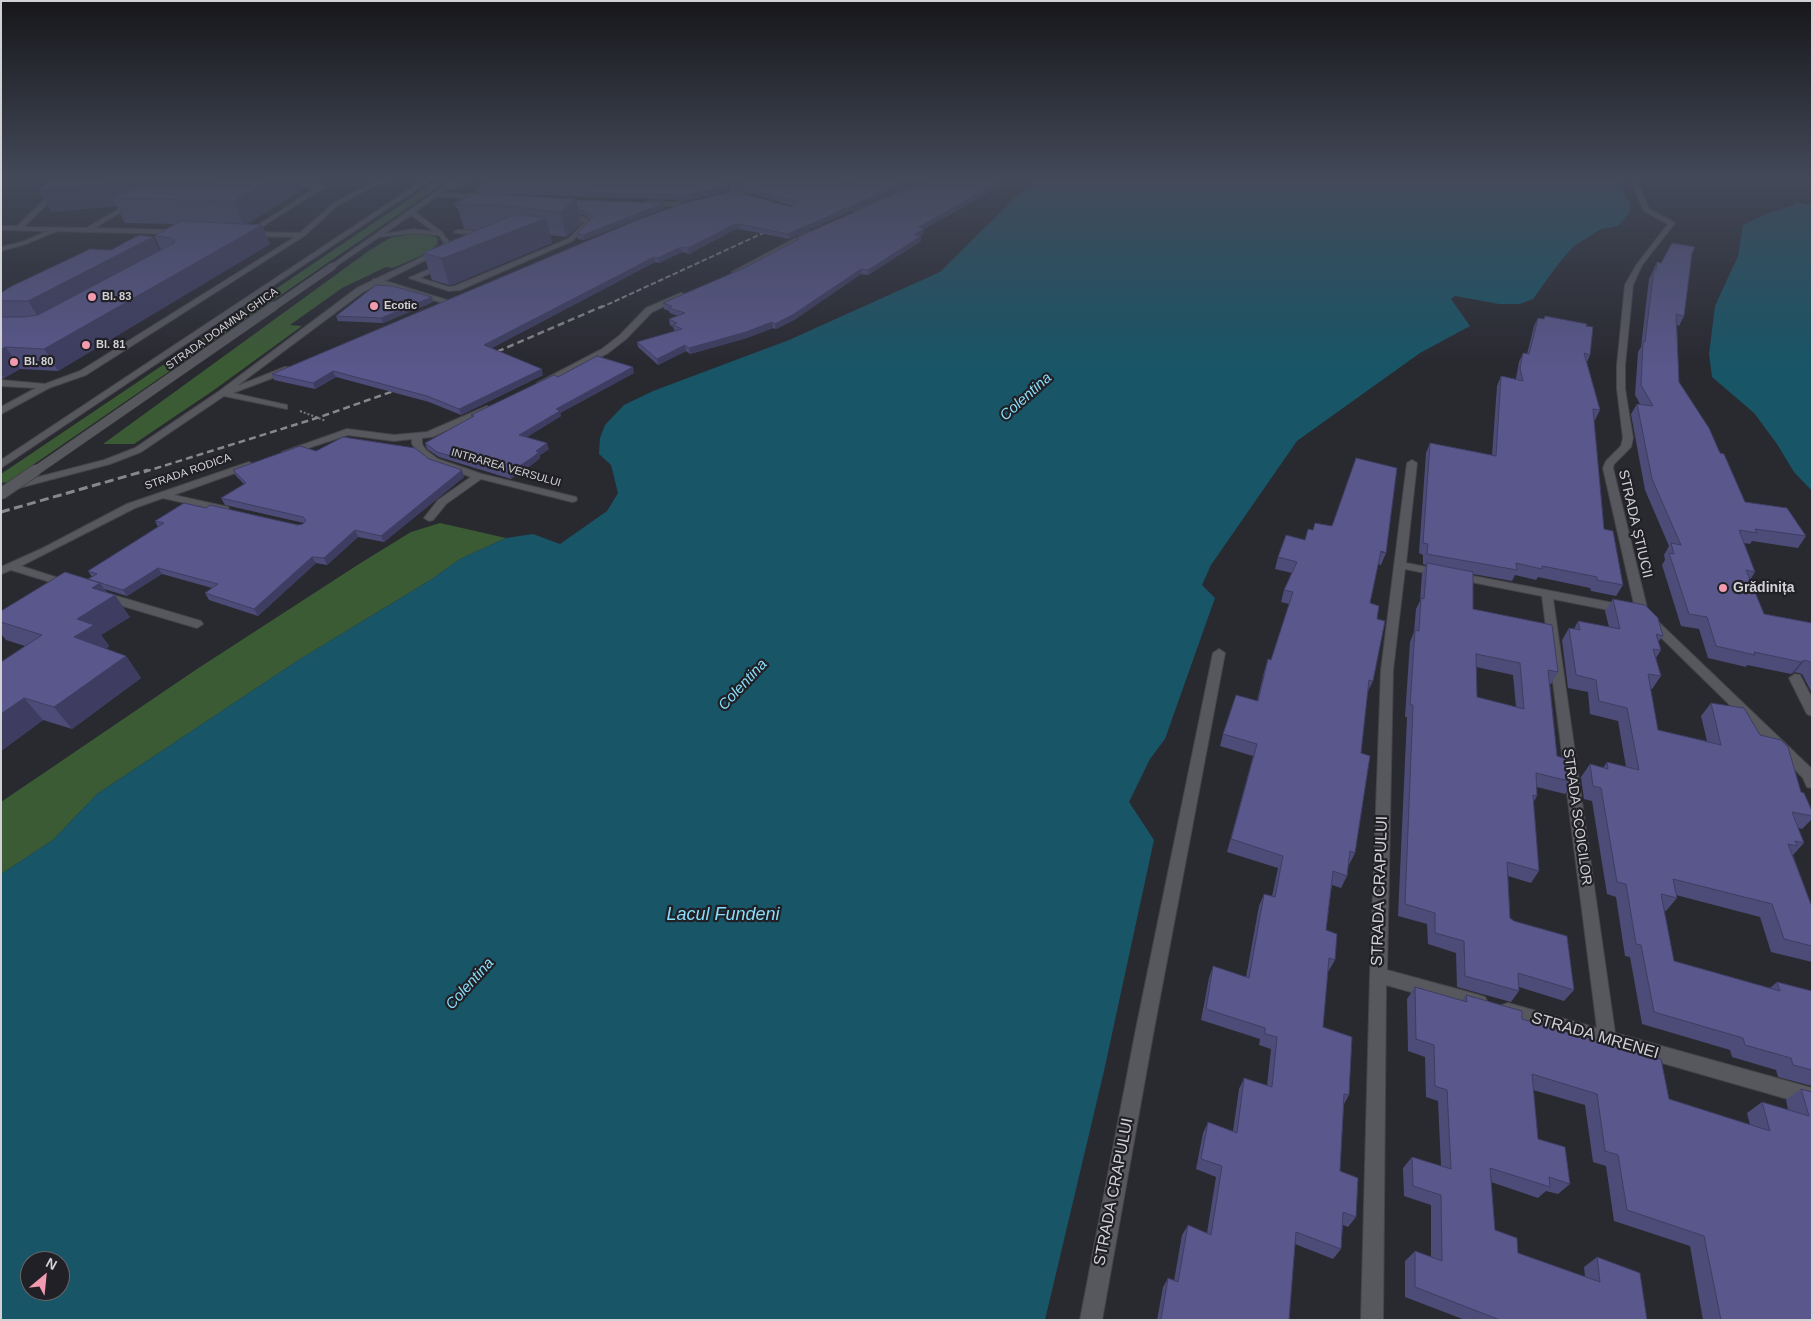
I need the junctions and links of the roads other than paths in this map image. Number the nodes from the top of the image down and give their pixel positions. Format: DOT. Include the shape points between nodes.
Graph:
graph roads {
  1 [pos="25,243"];
  2 [pos="290,243"];
  3 [pos="334,243"];
  4 [pos="366,243"];
  5 [pos="447,243"];
  6 [pos="572,243"];
  7 [pos="573,243"];
  8 [pos="791,243"];
  9 [pos="1657,243"];
  10 [pos="1,249"];
  11 [pos="454,261"];
  12 [pos="393,272"];
  13 [pos="730,275"];
  14 [pos="413,278"];
  15 [pos="376,281"];
  16 [pos="690,292"];
  17 [pos="446,301"];
  18 [pos="437,305"];
  19 [pos="294,366"];
  20 [pos="1,383"];
  21 [pos="46,386"];
  22 [pos="535,386"];
  23 [pos="221,394"];
  24 [pos="284,407"];
  25 [pos="492,407"];
  26 [pos="1,411"];
  27 [pos="417,437"];
  28 [pos="1412,464"];
  29 [pos="1,466"];
  30 [pos="479,476"];
  31 [pos="1,490"];
  32 [pos="1,494"];
  33 [pos="162,495"];
  34 [pos="572,499"];
  35 [pos="237,512"];
  36 [pos="429,518"];
  37 [pos="1400,565"];
  38 [pos="7,569"];
  39 [pos="74,587"];
  40 [pos="92,592"];
  41 [pos="1547,594"];
  42 [pos="1642,613"];
  43 [pos="197,624"];
  44 [pos="1219,653"];
  45 [pos="1795,678"];
  46 [pos="1812,712"];
  47 [pos="1811,777"];
  48 [pos="1378,974"];
  49 [pos="1607,1040"];
  50 [pos="1812,1097"];
  51 [pos="1091,1320"];
  52 [pos="1372,1320"];
  1 -- 10 [label="street"];
  2 -- 21 [label="street" via="83,373"];
  3 -- 29 [label="street, STRADA DOAMNA GHICA"];
  4 -- 32 [label="street, STRADA DOAMNA GHICA, bridge"];
  5 -- 12 [label="street" via="441,250"];
  6 -- 14 [label="street" via="454,289"];
  7 -- 17 [label="street"];
  8 -- 13 [label="street"];
  9 -- 42 [label="street, STRADA ȘTIUCII" via="1629,285 1621,365 1628,438 1626,448 1609,463 1608,468"];
  11 -- 14 [label="street"];
  12 -- 14 [label="street"];
  12 -- 15 [label="street"];
  15 -- 17 [label="street"];
  15 -- 23 [label="street"];
  16 -- 22 [label="street" via="648,310 605,351"];
  17 -- 18 [label="street"];
  19 -- 23 [label="street"];
  20 -- 21 [label="street"];
  21 -- 26 [label="street"];
  23 -- 24 [label="street"];
  23 -- 31 [label="street" via="122,458"];
  25 -- 27 [label="street, STRADA RODICA" via="444,429"];
  27 -- 30 [label="street, INTRAREA VERSULUI" via="417,444 435,461"];
  27 -- 33 [label="street, STRADA RODICA" via="394,438 347,432"];
  28 -- 37 [label="street, STRADA CRAPULUI"];
  30 -- 34 [label="street, INTRAREA VERSULUI"];
  30 -- 36 [label="street" via="452,493"];
  33 -- 35 [label="street"];
  33 -- 38 [label="street, STRADA RODICA" via="120,511"];
  37 -- 41 [label="street"];
  37 -- 48 [label="street, STRADA CRAPULUI" via="1387,670"];
  38 -- 39 [label="street"];
  40 -- 43 [label="street"];
  41 -- 42 [label="street"];
  41 -- 49 [label="street, STRADA SCOICILOR"];
  42 -- 47 [label="street"];
  44 -- 51 [label="street, STRADA CRAPULUI"];
  45 -- 46 [label="street"];
  48 -- 49 [label="street, STRADA MRENEI"];
  48 -- 52 [label="street, STRADA CRAPULUI"];
  49 -- 50 [label="street, STRADA MRENEI"];
}
